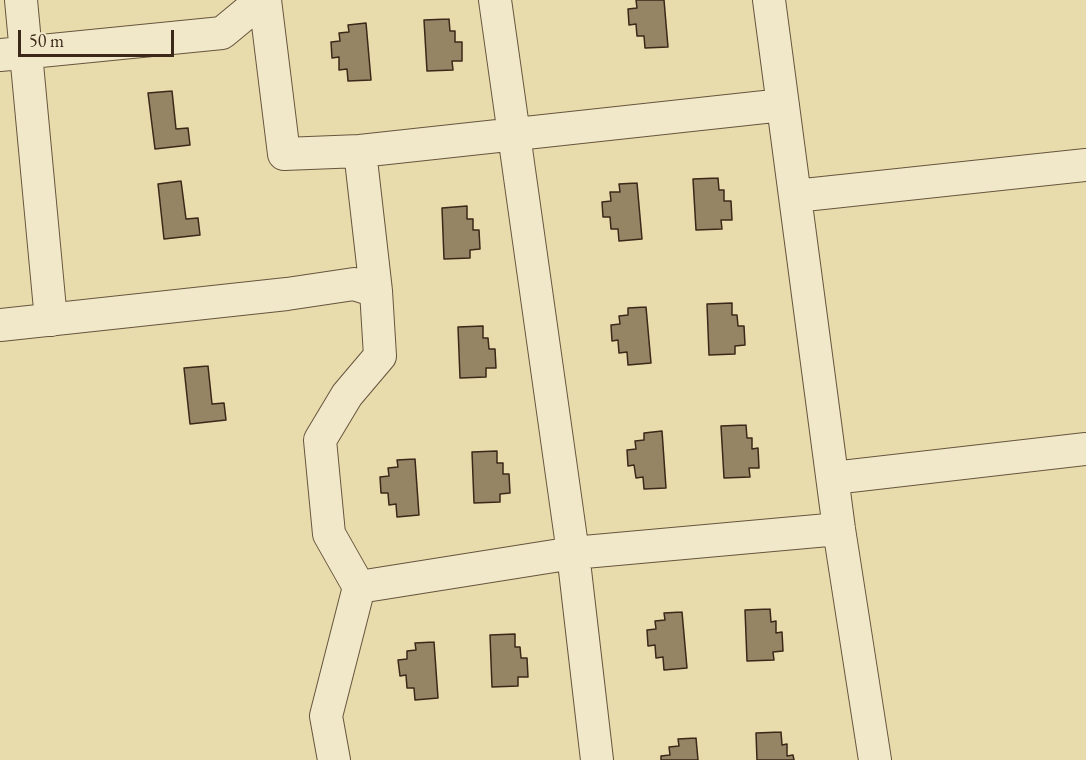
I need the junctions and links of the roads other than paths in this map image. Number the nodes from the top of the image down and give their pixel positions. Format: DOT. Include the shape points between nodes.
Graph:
graph roads {
  1 [pos="21,0"];
  2 [pos="264,0"];
  3 [pos="495,0"];
  4 [pos="769,0"];
  5 [pos="13,53"];
  6 [pos="783,105"];
  7 [pos="514,135"];
  8 [pos="360,151"];
  9 [pos="1086,165"];
  10 [pos="795,196"];
  11 [pos="376,291"];
  12 [pos="51,320"];
  13 [pos="0,325"];
  14 [pos="1086,448"];
  15 [pos="833,478"];
  16 [pos="839,529"];
  17 [pos="573,553"];
  18 [pos="359,587"];
  19 [pos="334,760"];
  20 [pos="597,760"];
  21 [pos="875,760"];
  1 -- 5 [label="street"];
  2 -- 5 [label="street" via="222,33"];
  2 -- 8 [label="street" via="284,154"];
  3 -- 7 [label="street"];
  4 -- 6 [label="street"];
  5 -- 12 [label="street"];
  6 -- 7 [label="street"];
  6 -- 10 [label="street"];
  7 -- 8 [label="street"];
  7 -- 17 [label="street"];
  8 -- 11 [label="street"];
  9 -- 10 [label="street"];
  10 -- 15 [label="street"];
  11 -- 12 [label="street" via="354,284"];
  11 -- 18 [label="street" via="380,356 347,395 320,440 329,534"];
  12 -- 13 [label="street"];
  14 -- 15 [label="street"];
  15 -- 16 [label="street"];
  16 -- 17 [label="street"];
  16 -- 21 [label="street"];
  17 -- 18 [label="street"];
  17 -- 20 [label="street"];
  18 -- 19 [label="street" via="326,716"];
}
